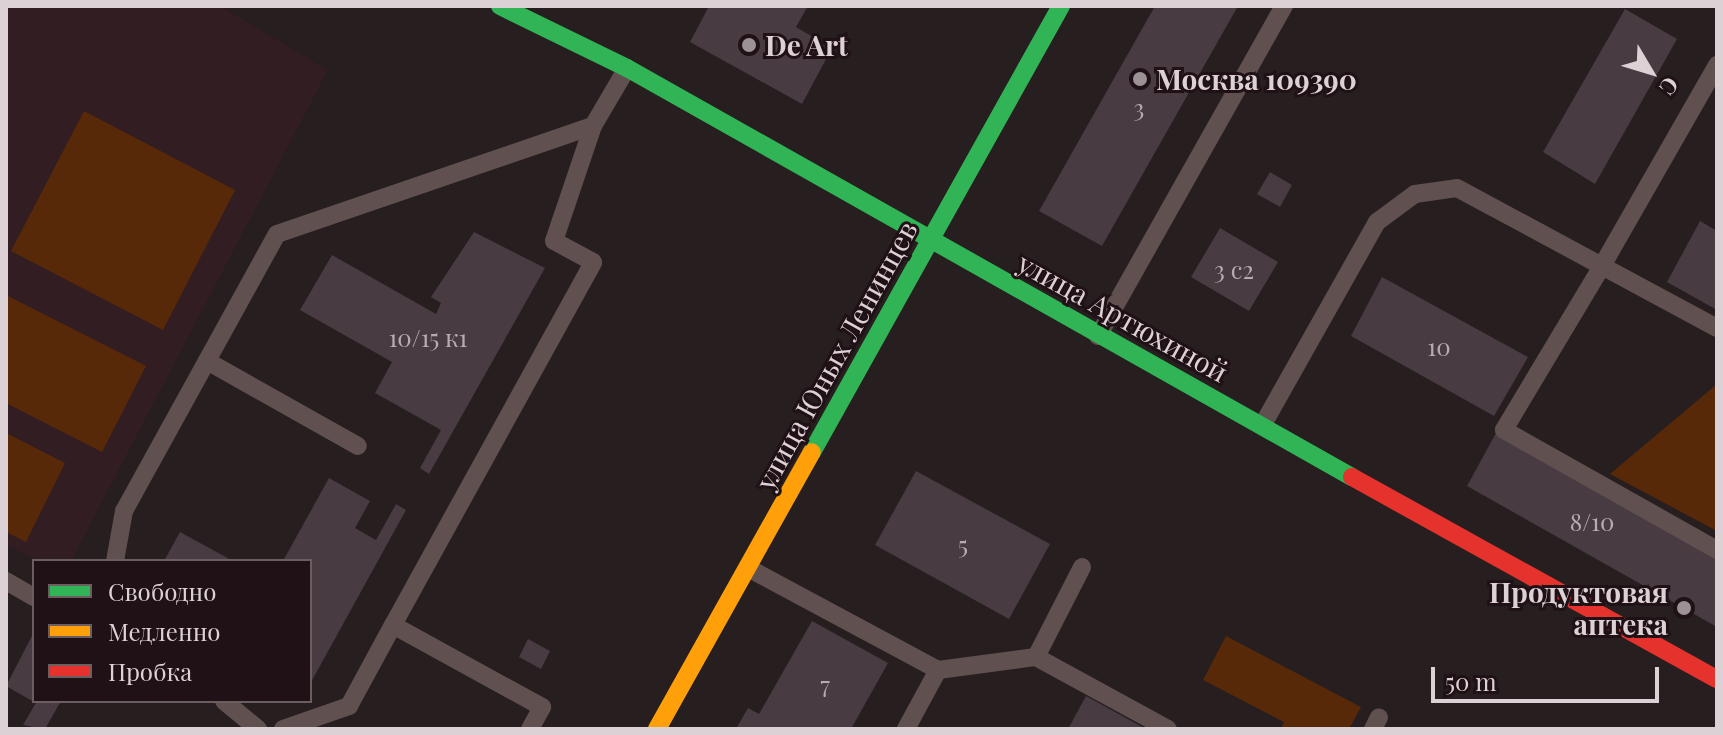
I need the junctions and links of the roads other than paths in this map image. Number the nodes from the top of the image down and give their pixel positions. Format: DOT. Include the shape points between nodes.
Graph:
graph roads {
  1 [pos="500,6"];
  2 [pos="1061,6"];
  3 [pos="1284,6"];
  4 [pos="1717,65"];
  5 [pos="627,68"];
  6 [pos="593,126"];
  7 [pos="931,244"];
  8 [pos="1602,266"];
  9 [pos="1717,328"];
  10 [pos="1098,336"];
  11 [pos="207,361"];
  12 [pos="1262,426"];
  13 [pos="358,446"];
  14 [pos="1717,550"];
  15 [pos="115,559"];
  16 [pos="1082,567"];
  17 [pos="748,568"];
  18 [pos="6,581"];
  19 [pos="32,596"];
  20 [pos="393,625"];
  21 [pos="1036,657"];
  22 [pos="938,670"];
  23 [pos="1717,679"];
  24 [pos="226,703"];
  25 [pos="258,729"];
  26 [pos="283,729"];
  27 [pos="530,729"];
  28 [pos="657,729"];
  29 [pos="906,729"];
  30 [pos="1168,729"];
  1 -- 5 [label="street, улица Артюхиной"];
  2 -- 7 [label="street, улица Юных Ленинцев"];
  3 -- 10 [label="lane"];
  4 -- 8 [label="lane"];
  5 -- 6 [label="lane"];
  5 -- 7 [label="street, улица Артюхиной"];
  6 -- 11 [label="lane" via="277,234"];
  6 -- 20 [label="lane" via="554,241 593,262"];
  7 -- 10 [label="street, улица Артюхиной"];
  7 -- 17 [label="street, улица Юных Ленинцев"];
  8 -- 9 [label="lane"];
  8 -- 12 [label="lane" via="1457,188 1415,194 1377,222"];
  8 -- 14 [label="lane" via="1504,430"];
  10 -- 12 [label="street, улица Артюхиной"];
  11 -- 13 [label="lane"];
  11 -- 15 [label="lane" via="124,511"];
  12 -- 23 [label="street, улица Артюхиной"];
  16 -- 21 [label="lane"];
  17 -- 22 [label="lane"];
  17 -- 28 [label="street, улица Юных Ленинцев"];
  18 -- 19 [label="lane"];
  20 -- 26 [label="lane" via="349,706"];
  20 -- 27 [label="lane" via="542,707"];
  21 -- 22 [label="lane"];
  21 -- 30 [label="lane"];
  22 -- 29 [label="lane"];
  24 -- 25 [label="lane"];
}
